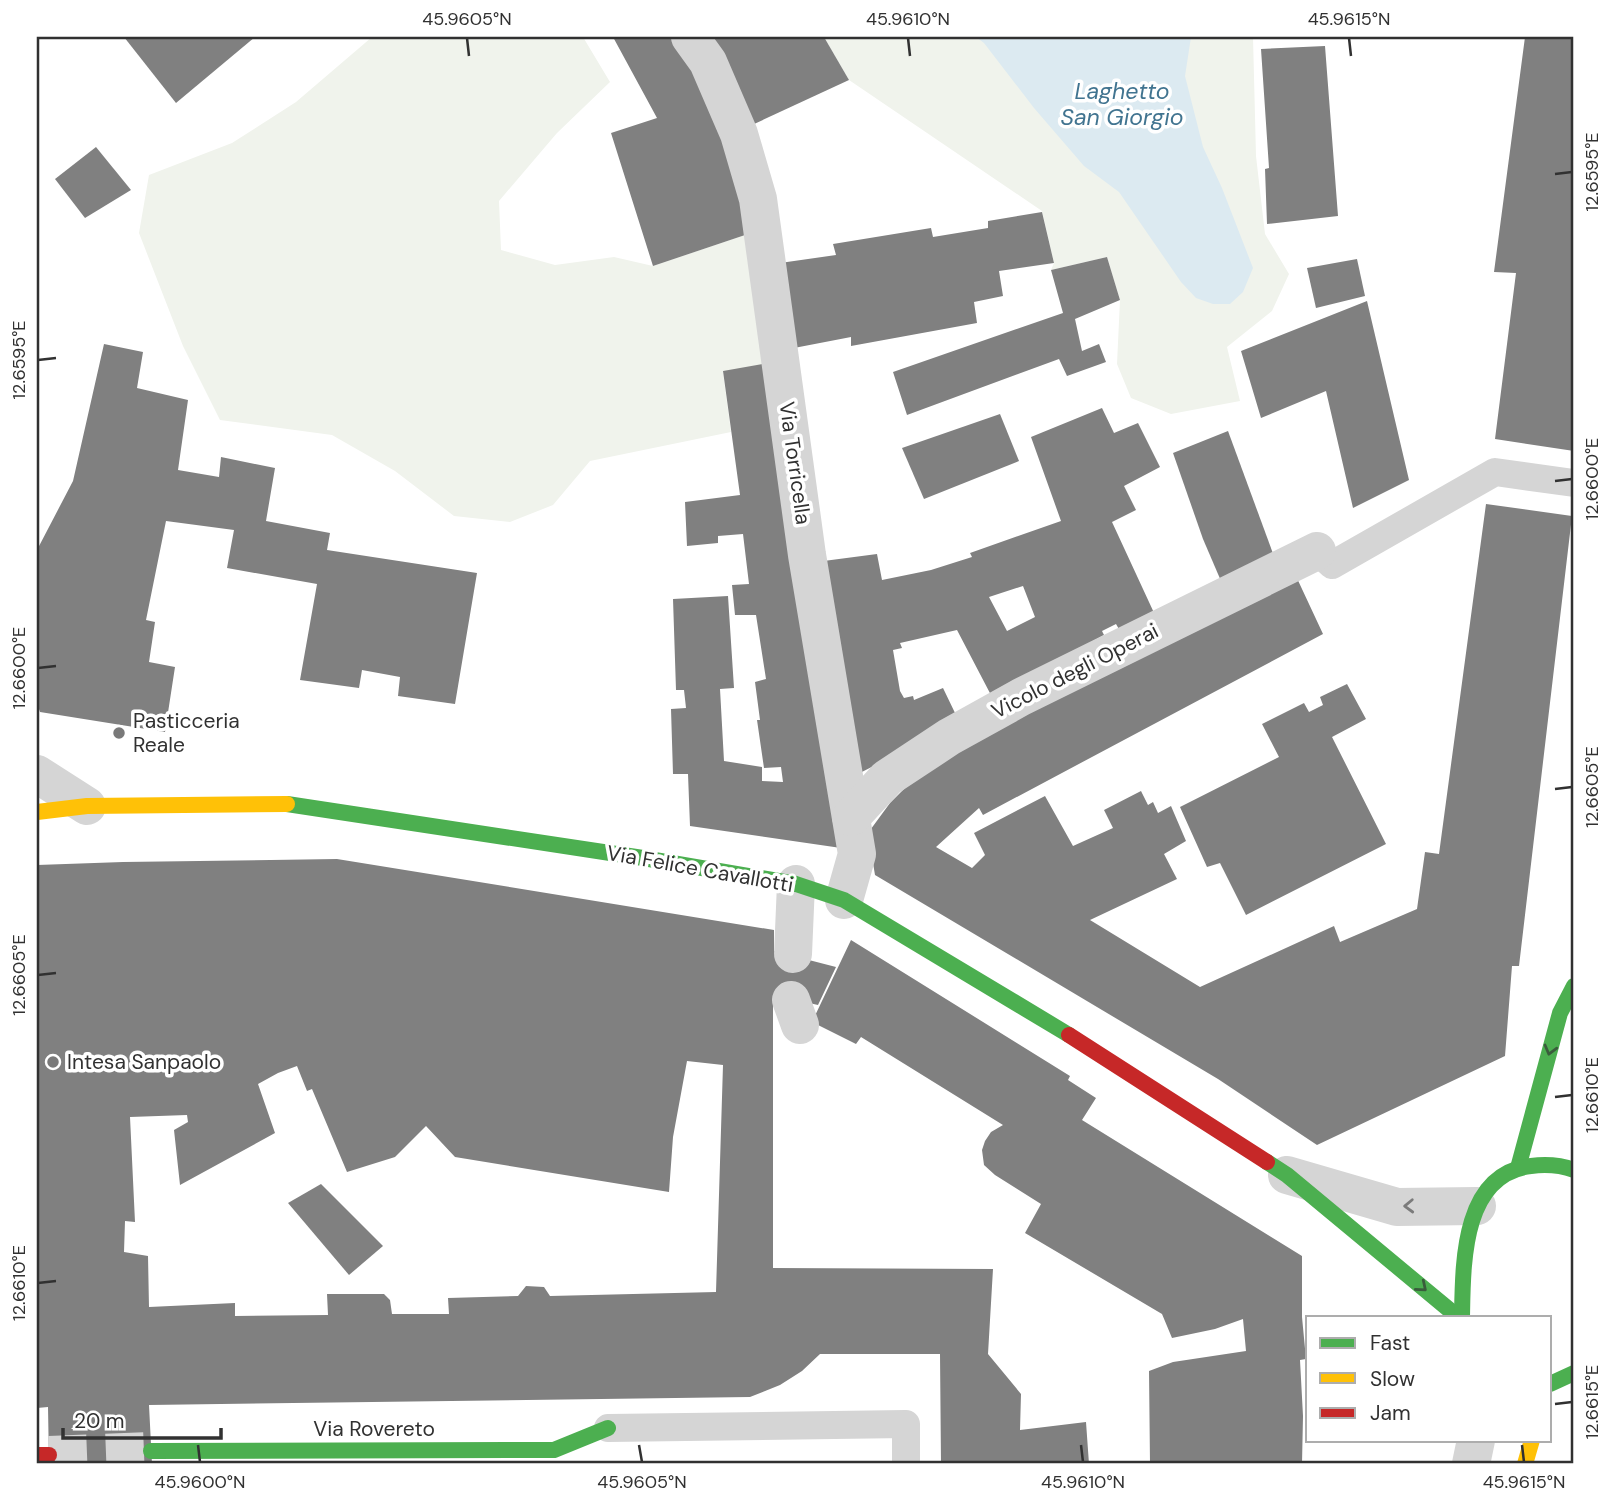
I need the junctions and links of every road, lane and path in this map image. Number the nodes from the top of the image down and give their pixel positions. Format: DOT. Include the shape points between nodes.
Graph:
graph roads {
  1 [pos="690,37"];
  2 [pos="1574,483"];
  3 [pos="1317,551"];
  4 [pos="37,774"];
  5 [pos="87,806"];
  6 [pos="37,812"];
  7 [pos="851,817"];
  8 [pos="796,884"];
  9 [pos="844,900"];
  10 [pos="793,954"];
  11 [pos="1574,986"];
  12 [pos="1518,1168"];
  13 [pos="1574,1170"];
  14 [pos="1287,1175"];
  15 [pos="1477,1206"];
  16 [pos="1459,1316"];
  17 [pos="1460,1316"];
  18 [pos="1574,1373"];
  19 [pos="1553,1383"];
  20 [pos="608,1428"];
  21 [pos="1476,1442"];
  22 [pos="1531,1442"];
  23 [pos="151,1451"];
  24 [pos="554,1457"];
  25 [pos="906,1464"];
  26 [pos="1471,1464"];
  27 [pos="1524,1464"];
  1 -- 7 [label="street, Via Torricella" via="708,62 739,134 758,199 807,555"];
  2 -- 3 [label="lane" via="1495,472 1332,565"];
  3 -- 7 [label="street, Vicolo degli Operai" via="1021,696 949,737 887,778"];
  4 -- 5 [label="street"];
  5 -- 6 [label="street, Via Felice Cavallotti"];
  5 -- 8 [label="street, Via Felice Cavallotti" via="278,803"];
  7 -- 9 [label="street, Via Torricella" via="857,855"];
  8 -- 9 [label="street, Via Felice Cavallotti"];
  8 -- 10 [label="street"];
  9 -- 14 [label="street, Via Felice Cavallotti" via="1105,1057"];
  11 -- 12 [label="street, one-way" via="1560,1013"];
  12 -- 13 [label="street" via="1540,1164"];
  12 -- 15 [label="street" via="1501,1175"];
  15 -- 14 [label="street, Via Felice Cavallotti, one-way" via="1397,1207"];
  14 -- 16 [label="street, Via Felice Cavallotti, one-way"];
  15 -- 17 [label="street" via="1465,1260"];
  18 -- 19 [label="street"];
  20 -- 24 [label="street"];
  20 -- 25 [label="lane" via="906,1424"];
  21 -- 26 [label="street"];
  22 -- 27 [label="street"];
  23 -- 24 [label="street, Via Rovereto"];
}
